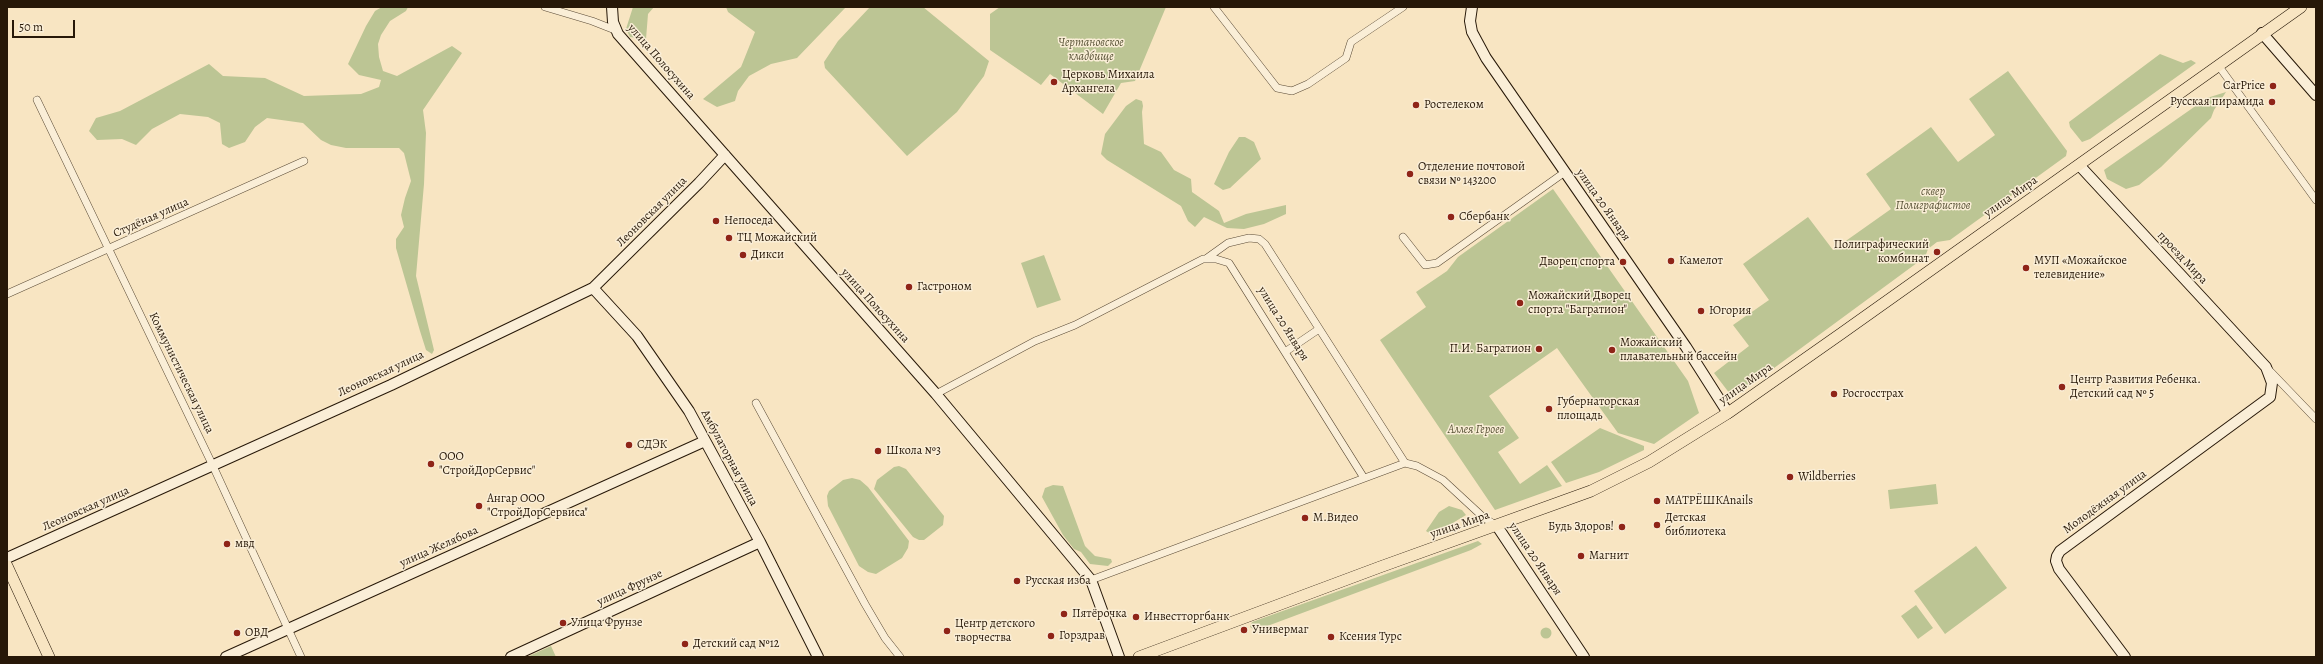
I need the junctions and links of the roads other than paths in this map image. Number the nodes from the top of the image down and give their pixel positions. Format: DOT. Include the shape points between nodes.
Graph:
graph roads {
  1 [pos="545,7"];
  2 [pos="612,7"];
  3 [pos="1214,7"];
  4 [pos="1403,7"];
  5 [pos="1472,7"];
  6 [pos="2301,7"];
  7 [pos="567,10"];
  8 [pos="616,30"];
  9 [pos="2262,33"];
  10 [pos="2218,65"];
  11 [pos="2316,95"];
  12 [pos="37,100"];
  13 [pos="725,154"];
  14 [pos="304,161"];
  15 [pos="2079,165"];
  16 [pos="1565,172"];
  17 [pos="2316,200"];
  18 [pos="1403,238"];
  19 [pos="109,249"];
  20 [pos="1207,258"];
  21 [pos="593,288"];
  22 [pos="7,294"];
  23 [pos="1320,329"];
  24 [pos="1285,352"];
  25 [pos="2266,368"];
  26 [pos="936,394"];
  27 [pos="2270,397"];
  28 [pos="756,403"];
  29 [pos="1728,413"];
  30 [pos="2316,418"];
  31 [pos="706,440"];
  32 [pos="1405,463"];
  33 [pos="213,466"];
  34 [pos="1364,478"];
  35 [pos="1497,526"];
  36 [pos="760,542"];
  37 [pos="7,558"];
  38 [pos="7,566"];
  39 [pos="1091,580"];
  40 [pos="288,630"];
  41 [pos="1156,654"];
  42 [pos="48,657"];
  43 [pos="226,657"];
  44 [pos="301,657"];
  45 [pos="511,657"];
  46 [pos="818,657"];
  47 [pos="900,657"];
  48 [pos="1119,657"];
  49 [pos="1139,657"];
  50 [pos="1584,657"];
  51 [pos="2125,657"];
  1 -- 7 [label="street, улица Полосухина"];
  2 -- 8 [label="street"];
  3 -- 4 [label="street" via="1278,88 1292,91 1308,84 1346,58 1351,42"];
  5 -- 16 [label="street, улица 20 Января" via="1471,24 1477,43"];
  6 -- 9 [label="main road, улица Мира"];
  7 -- 8 [label="street, улица Полосухина"];
  8 -- 13 [label="street, улица Полосухина"];
  9 -- 10 [label="main road, улица Мира"];
  9 -- 11 [label="street"];
  10 -- 15 [label="main road, улица Мира"];
  10 -- 17 [label="street"];
  12 -- 19 [label="street, Коммунистическая улица"];
  13 -- 21 [label="street, Леоновская улица"];
  13 -- 26 [label="street, улица Полосухина"];
  14 -- 19 [label="street, Студёная улица"];
  15 -- 25 [label="street, проезд Мира"];
  15 -- 29 [label="main road, улица Мира"];
  16 -- 18 [label="street" via="1436,263 1425,265"];
  16 -- 29 [label="street, улица 20 Января"];
  19 -- 22 [label="street, Студёная улица"];
  19 -- 33 [label="street, Коммунистическая улица"];
  20 -- 23 [label="street" via="1228,243 1250,238 1259,239 1265,244"];
  20 -- 24 [label="street, улица 20 Января" via="1229,263"];
  20 -- 26 [label="street" via="1075,325 1035,342"];
  21 -- 31 [label="street, Амбулаторная улица" via="637,336"];
  21 -- 33 [label="street, Леоновская улица"];
  23 -- 24 [label="street"];
  23 -- 32 [label="street"];
  24 -- 34 [label="street, улица 20 Января"];
  25 -- 27 [label="street, проезд Мира" via="2272,383"];
  25 -- 30 [label="street, проезд Мира"];
  26 -- 39 [label="street, улица Полосухина"];
  27 -- 51 [label="street, Молодёжная улица" via="2060,551 2057,556 2059,569"];
  28 -- 47 [label="street" via="865,604 885,638"];
  29 -- 35 [label="main road, улица Мира" via="1669,451 1612,482"];
  31 -- 36 [label="street, Амбулаторная улица"];
  31 -- 40 [label="street, улица Желябова"];
  32 -- 34 [label="street"];
  32 -- 35 [label="street, улица 20 Января" via="1422,468 1443,480 1483,517"];
  33 -- 37 [label="street, Леоновская улица"];
  33 -- 40 [label="street, Коммунистическая улица"];
  34 -- 39 [label="street"];
  35 -- 41 [label="main road, улица Мира" via="1380,567"];
  35 -- 50 [label="street, улица 20 Января"];
  36 -- 45 [label="street, улица Фрунзе"];
  36 -- 46 [label="street, Амбулаторная улица"];
  38 -- 42 [label="main road"];
  39 -- 48 [label="street, улица Полосухина"];
  40 -- 43 [label="street, улица Желябова"];
  40 -- 44 [label="street, Коммунистическая улица"];
  41 -- 49 [label="main road, улица Мира"];
}
